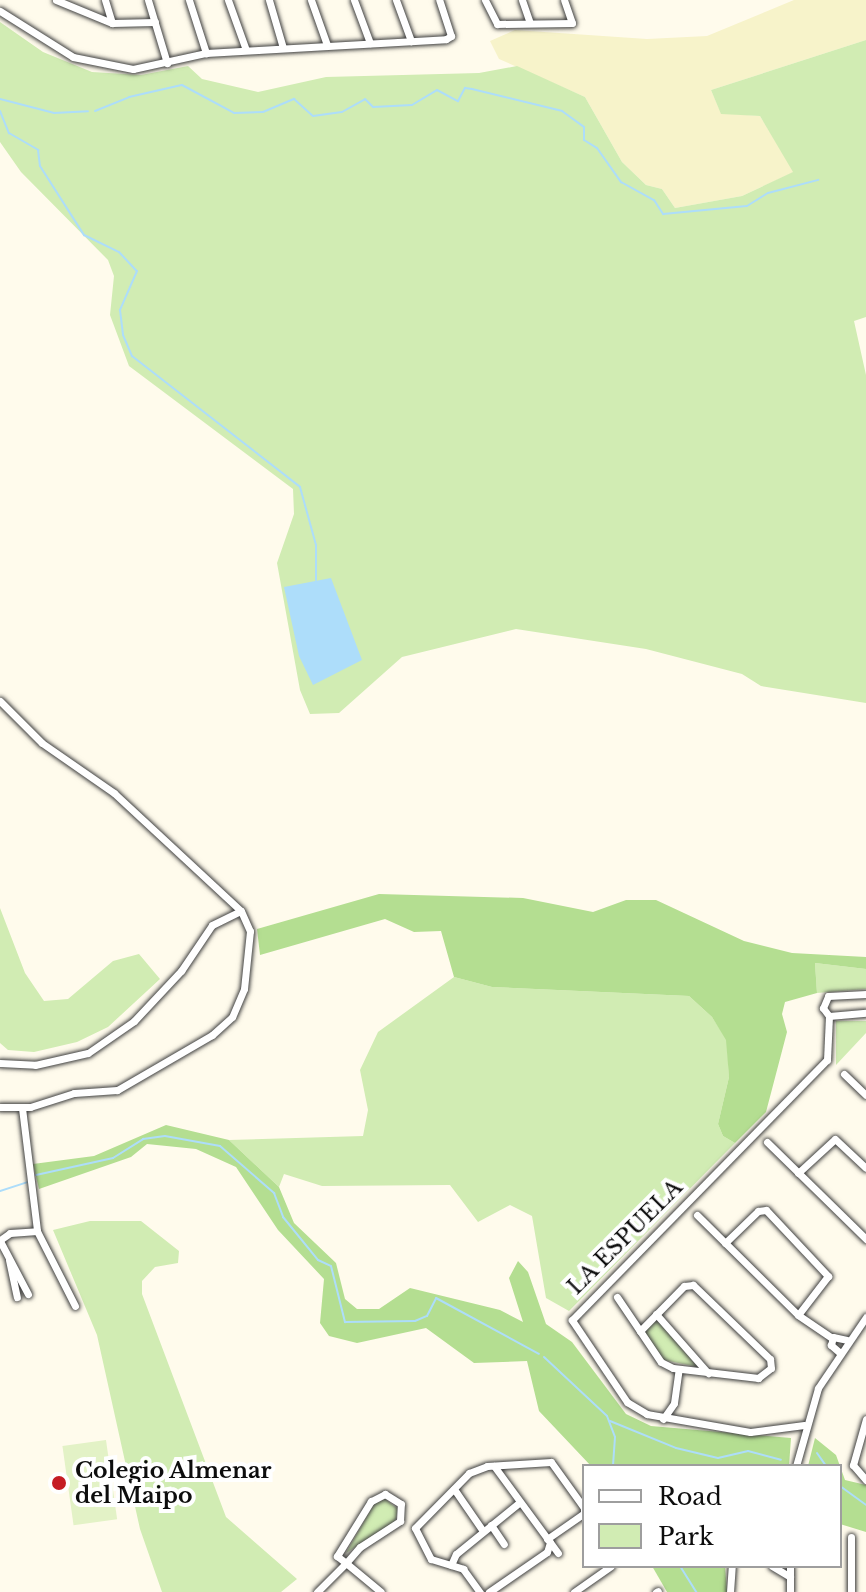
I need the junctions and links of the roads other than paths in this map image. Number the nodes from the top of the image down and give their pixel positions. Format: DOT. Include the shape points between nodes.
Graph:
graph roads {
  1 [pos="56,0"];
  2 [pos="105,0"];
  3 [pos="148,0"];
  4 [pos="189,0"];
  5 [pos="228,0"];
  6 [pos="269,0"];
  7 [pos="311,0"];
  8 [pos="354,0"];
  9 [pos="396,0"];
  10 [pos="439,0"];
  11 [pos="485,0"];
  12 [pos="522,0"];
  13 [pos="564,0"];
  14 [pos="0,11"];
  15 [pos="155,22"];
  16 [pos="112,23"];
  17 [pos="530,23"];
  18 [pos="411,41"];
  19 [pos="370,43"];
  20 [pos="327,45"];
  21 [pos="283,48"];
  22 [pos="246,50"];
  23 [pos="206,53"];
  24 [pos="167,63"];
  25 [pos="0,701"];
  26 [pos="241,911"];
  27 [pos="866,994"];
  28 [pos="866,1013"];
  29 [pos="829,1016"];
  30 [pos="0,1063"];
  31 [pos="844,1074"];
  32 [pos="866,1095"];
  33 [pos="0,1107"];
  34 [pos="22,1108"];
  35 [pos="767,1142"];
  36 [pos="866,1168"];
  37 [pos="798,1173"];
  38 [pos="697,1215"];
  39 [pos="37,1231"];
  40 [pos="866,1239"];
  41 [pos="0,1241"];
  42 [pos="725,1243"];
  43 [pos="9,1258"];
  44 [pos="28,1294"];
  45 [pos="17,1297"];
  46 [pos="617,1297"];
  47 [pos="75,1306"];
  48 [pos="656,1314"];
  49 [pos="798,1315"];
  50 [pos="866,1317"];
  51 [pos="862,1328"];
  52 [pos="640,1331"];
  53 [pos="832,1338"];
  54 [pos="847,1340"];
  55 [pos="839,1352"];
  56 [pos="679,1369"];
  57 [pos="708,1373"];
  58 [pos="674,1403"];
  59 [pos="663,1419"];
  60 [pos="683,1422"];
  61 [pos="865,1424"];
  62 [pos="804,1425"];
  63 [pos="786,1427"];
  64 [pos="801,1443"];
  65 [pos="796,1464"];
  66 [pos="494,1466"];
  67 [pos="866,1480"];
  68 [pos="454,1489"];
  69 [pos="520,1502"];
  70 [pos="582,1505"];
  71 [pos="582,1516"];
  72 [pos="400,1521"];
  73 [pos="491,1525"];
  74 [pos="415,1528"];
  75 [pos="483,1531"];
  76 [pos="851,1537"];
  77 [pos="549,1541"];
  78 [pos="504,1544"];
  79 [pos="558,1553"];
  80 [pos="346,1563"];
  81 [pos="451,1565"];
  82 [pos="608,1568"];
  83 [pos="732,1568"];
  84 [pos="775,1568"];
  85 [pos="790,1568"];
  86 [pos="790,1577"];
  87 [pos="578,1591"];
  88 [pos="317,1592"];
  89 [pos="381,1592"];
  90 [pos="480,1592"];
  91 [pos="489,1592"];
  92 [pos="730,1592"];
  93 [pos="790,1592"];
  94 [pos="851,1592"];
  1 -- 16 [label="street"];
  2 -- 16 [label="street"];
  3 -- 15 [label="street"];
  4 -- 23 [label="street"];
  5 -- 22 [label="street"];
  6 -- 21 [label="street"];
  7 -- 20 [label="street"];
  8 -- 19 [label="street"];
  9 -- 18 [label="street"];
  10 -- 18 [label="street" via="451,36"];
  11 -- 17 [label="street" via="497,24"];
  12 -- 17 [label="street"];
  13 -- 17 [label="street" via="572,23"];
  14 -- 24 [label="street" via="73,57 120,69"];
  15 -- 16 [label="street"];
  15 -- 24 [label="street"];
  18 -- 19 [label="street"];
  19 -- 20 [label="street"];
  20 -- 21 [label="street"];
  21 -- 22 [label="street"];
  22 -- 23 [label="street"];
  23 -- 24 [label="street"];
  25 -- 26 [label="street" via="42,743 114,793"];
  26 -- 30 [label="street" via="212,925 181,971 134,1021 88,1053 35,1065"];
  26 -- 34 [label="street" via="250,931 250,958 232,1017 126,1086"];
  27 -- 29 [label="street" via="828,996 823,1008"];
  28 -- 29 [label="street"];
  29 -- 59 [label="street, LA ESPUELA" via="825,1063 573,1317 575,1330 627,1402"];
  31 -- 32 [label="street"];
  33 -- 34 [label="street"];
  34 -- 39 [label="street"];
  35 -- 37 [label="street"];
  36 -- 37 [label="street" via="835,1139"];
  37 -- 40 [label="street"];
  38 -- 42 [label="street"];
  39 -- 41 [label="street" via="10,1233"];
  39 -- 47 [label="street"];
  41 -- 43 [label="street"];
  42 -- 49 [label="street"];
  42 -- 49 [label="street" via="758,1211 766,1210 828,1276"];
  43 -- 44 [label="street"];
  43 -- 45 [label="street"];
  46 -- 52 [label="street"];
  48 -- 52 [label="street"];
  48 -- 57 [label="street"];
  48 -- 57 [label="street" via="684,1286 693,1285 771,1365 758,1378"];
  49 -- 53 [label="street"];
  50 -- 51 [label="street"];
  51 -- 54 [label="street"];
  52 -- 56 [label="street" via="661,1362"];
  53 -- 54 [label="street" via="840,1335"];
  53 -- 55 [label="street"];
  54 -- 55 [label="street"];
  55 -- 62 [label="street"];
  56 -- 57 [label="street"];
  56 -- 58 [label="street"];
  58 -- 59 [label="street"];
  58 -- 60 [label="street"];
  59 -- 60 [label="street, LA ESPUELA"];
  60 -- 63 [label="street, LA ESPUELA" via="750,1432"];
  61 -- 67 [label="street" via="853,1467"];
  62 -- 63 [label="street, LA ESPUELA"];
  62 -- 64 [label="street"];
  63 -- 64 [label="street"];
  64 -- 65 [label="street"];
  66 -- 68 [label="street" via="473,1470"];
  66 -- 69 [label="street"];
  66 -- 70 [label="street" via="551,1462"];
  68 -- 74 [label="street"];
  68 -- 75 [label="street"];
  69 -- 73 [label="street"];
  69 -- 77 [label="street"];
  71 -- 77 [label="street"];
  72 -- 74 [label="street"];
  72 -- 80 [label="street" via="365,1543"];
  72 -- 80 [label="street" via="398,1501 377,1496 337,1556"];
  73 -- 75 [label="street"];
  73 -- 78 [label="street"];
  74 -- 81 [label="street" via="431,1559"];
  75 -- 81 [label="street"];
  76 -- 94 [label="street"];
  77 -- 79 [label="street"];
  77 -- 91 [label="street" via="547,1552"];
  80 -- 88 [label="street"];
  80 -- 89 [label="street"];
  81 -- 90 [label="street" via="466,1571"];
  82 -- 87 [label="street"];
  83 -- 92 [label="street"];
  84 -- 86 [label="street"];
  85 -- 86 [label="street"];
  86 -- 93 [label="street"];
}
